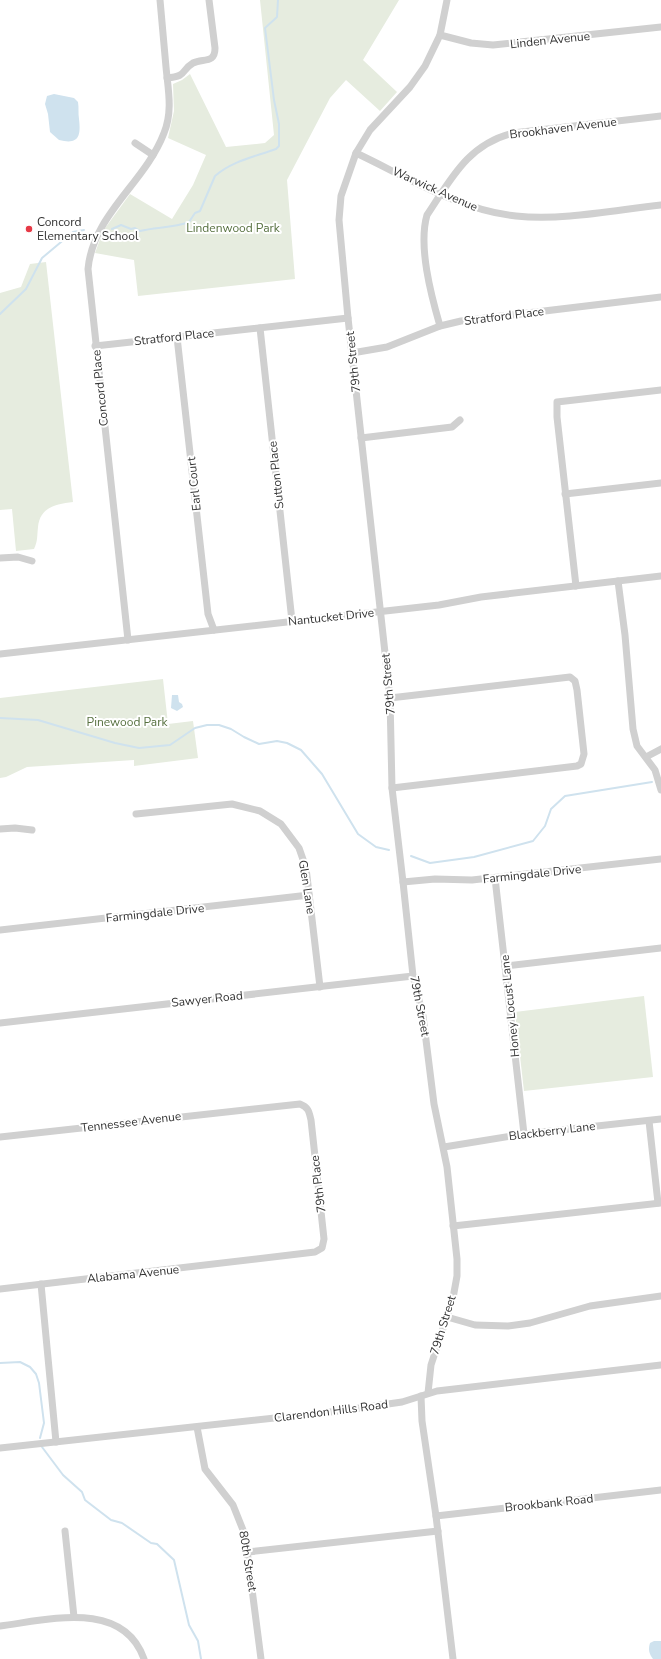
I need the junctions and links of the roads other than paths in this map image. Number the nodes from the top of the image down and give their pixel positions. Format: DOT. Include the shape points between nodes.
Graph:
graph roads {
  1 [pos="160,0"];
  2 [pos="209,0"];
  3 [pos="447,0"];
  4 [pos="661,28"];
  5 [pos="440,35"];
  6 [pos="167,78"];
  7 [pos="661,116"];
  8 [pos="135,143"];
  9 [pos="356,153"];
  10 [pos="153,155"];
  11 [pos="441,193"];
  12 [pos="661,205"];
  13 [pos="661,297"];
  14 [pos="348,318"];
  15 [pos="440,326"];
  16 [pos="260,328"];
  17 [pos="178,337"];
  18 [pos="95,346"];
  19 [pos="352,353"];
  20 [pos="661,390"];
  21 [pos="460,420"];
  22 [pos="361,438"];
  23 [pos="661,482"];
  24 [pos="566,494"];
  25 [pos="0,558"];
  26 [pos="32,562"];
  27 [pos="661,576"];
  28 [pos="618,581"];
  29 [pos="576,586"];
  30 [pos="381,611"];
  31 [pos="292,621"];
  32 [pos="214,630"];
  33 [pos="128,640"];
  34 [pos="0,654"];
  35 [pos="390,698"];
  36 [pos="661,749"];
  37 [pos="646,757"];
  38 [pos="392,788"];
  39 [pos="661,790"];
  40 [pos="136,814"];
  41 [pos="0,829"];
  42 [pos="32,830"];
  43 [pos="661,859"];
  44 [pos="495,878"];
  45 [pos="403,882"];
  46 [pos="310,895"];
  47 [pos="0,930"];
  48 [pos="661,948"];
  49 [pos="505,966"];
  50 [pos="413,976"];
  51 [pos="320,986"];
  52 [pos="0,1023"];
  53 [pos="262,1106"];
  54 [pos="661,1119"];
  55 [pos="649,1121"];
  56 [pos="524,1134"];
  57 [pos="0,1137"];
  58 [pos="444,1147"];
  59 [pos="660,1203"];
  60 [pos="453,1226"];
  61 [pos="266,1259"];
  62 [pos="41,1284"];
  63 [pos="0,1289"];
  64 [pos="661,1296"];
  65 [pos="447,1317"];
  66 [pos="661,1365"];
  67 [pos="425,1395"];
  68 [pos="197,1427"];
  69 [pos="56,1442"];
  70 [pos="0,1448"];
  71 [pos="661,1490"];
  72 [pos="436,1516"];
  73 [pos="65,1531"];
  74 [pos="438,1531"];
  75 [pos="248,1552"];
  76 [pos="74,1617"];
  77 [pos="0,1626"];
  78 [pos="144,1659"];
  79 [pos="261,1659"];
  80 [pos="452,1659"];
  1 -- 6 [label="street, Concord Place"];
  2 -- 6 [label="street" via="214,56 210,60 192,64 181,76"];
  3 -- 5 [label="street, 79th Street"];
  4 -- 5 [label="street, Linden Avenue" via="492,45 471,43"];
  5 -- 9 [label="street, 79th Street" via="410,87 370,130"];
  6 -- 10 [label="street, Concord Place" via="170,104 168,122"];
  7 -- 11 [label="street, Brookhaven Avenue" via="513,132 501,136 482,145 466,158"];
  8 -- 10 [label="street"];
  9 -- 11 [label="street, Warwick Avenue"];
  9 -- 14 [label="street, 79th Street" via="344,184 339,209"];
  10 -- 18 [label="street, Concord Place" via="102,224 92,248 88,277"];
  11 -- 12 [label="street, Warwick Avenue" via="481,209 526,217"];
  11 -- 15 [label="street, Brookhaven Avenue" via="427,215 424,229 429,287"];
  13 -- 15 [label="street, Stratford Place" via="474,319"];
  14 -- 16 [label="street, Stratford Place"];
  14 -- 19 [label="street, 79th Street"];
  15 -- 19 [label="street, Stratford Place" via="397,344"];
  16 -- 17 [label="street, Stratford Place"];
  16 -- 31 [label="street, Sutton Place"];
  17 -- 18 [label="street, Stratford Place"];
  17 -- 32 [label="street, Earl Court" via="208,614"];
  18 -- 33 [label="street, Concord Place"];
  19 -- 22 [label="street, 79th Street"];
  20 -- 24 [label="street" via="557,402"];
  21 -- 22 [label="street" via="452,427"];
  22 -- 30 [label="street, 79th Street"];
  23 -- 24 [label="street"];
  24 -- 29 [label="street"];
  25 -- 26 [label="street" via="18,557"];
  27 -- 28 [label="street, Nantucket Drive"];
  28 -- 29 [label="street, Nantucket Drive"];
  28 -- 37 [label="street" via="633,729 637,746"];
  29 -- 30 [label="street, Nantucket Drive" via="481,596 439,605"];
  30 -- 31 [label="street, Nantucket Drive"];
  30 -- 35 [label="street, 79th Street"];
  31 -- 32 [label="street, Nantucket Drive"];
  32 -- 33 [label="street, Nantucket Drive"];
  33 -- 34 [label="street, Nantucket Drive"];
  35 -- 38 [label="street, 79th Street"];
  35 -- 38 [label="street" via="573,678 577,690 584,754 581,764 570,767"];
  36 -- 37 [label="street"];
  37 -- 39 [label="street" via="655,770"];
  38 -- 45 [label="street, 79th Street"];
  40 -- 46 [label="street, Glen Lane" via="232,804 260,811 281,824 295,841 304,862"];
  41 -- 42 [label="street"];
  43 -- 44 [label="street, Farmingdale Drive"];
  44 -- 45 [label="street, Farmingdale Drive"];
  44 -- 49 [label="street, Honey Locust Lane"];
  45 -- 50 [label="street, 79th Street"];
  46 -- 47 [label="street, Farmingdale Drive"];
  46 -- 51 [label="street, Glen Lane"];
  48 -- 49 [label="street"];
  49 -- 56 [label="street, Honey Locust Lane"];
  50 -- 51 [label="street, Sawyer Road"];
  50 -- 58 [label="street, 79th Street" via="423,1016 434,1104"];
  51 -- 52 [label="street, Sawyer Road"];
  53 -- 57 [label="street, Tennessee Avenue"];
  53 -- 61 [label="street, 79th Place" via="300,1104 309,1111 324,1239 322,1248 315,1252"];
  54 -- 55 [label="street, Blackberry Lane"];
  55 -- 56 [label="street, Blackberry Lane"];
  55 -- 59 [label="street"];
  56 -- 58 [label="street, Blackberry Lane"];
  58 -- 60 [label="street, 79th Street"];
  59 -- 60 [label="street"];
  60 -- 65 [label="street, 79th Street" via="457,1276"];
  61 -- 62 [label="street, Alabama Avenue"];
  62 -- 63 [label="street, Alabama Avenue"];
  62 -- 69 [label="street"];
  64 -- 65 [label="street" via="590,1306 530,1323 508,1326 475,1325"];
  65 -- 67 [label="street, 79th Street" via="431,1365"];
  66 -- 67 [label="street, Clarendon Hills Road" via="438,1391"];
  67 -- 68 [label="street, Clarendon Hills Road" via="402,1402 339,1411"];
  67 -- 72 [label="street, 79th Street" via="422,1421"];
  68 -- 69 [label="street, Clarendon Hills Road"];
  68 -- 75 [label="street, 80th Street" via="205,1469 233,1505 245,1535"];
  69 -- 70 [label="street, Clarendon Hills Road"];
  71 -- 72 [label="street, Brookbank Road"];
  72 -- 74 [label="street, 79th Street"];
  73 -- 76 [label="street"];
  74 -- 75 [label="street"];
  74 -- 80 [label="street, 79th Street"];
  75 -- 79 [label="street, 80th Street"];
  76 -- 77 [label="street"];
  76 -- 78 [label="street" via="98,1619 122,1627 137,1644"];
}
